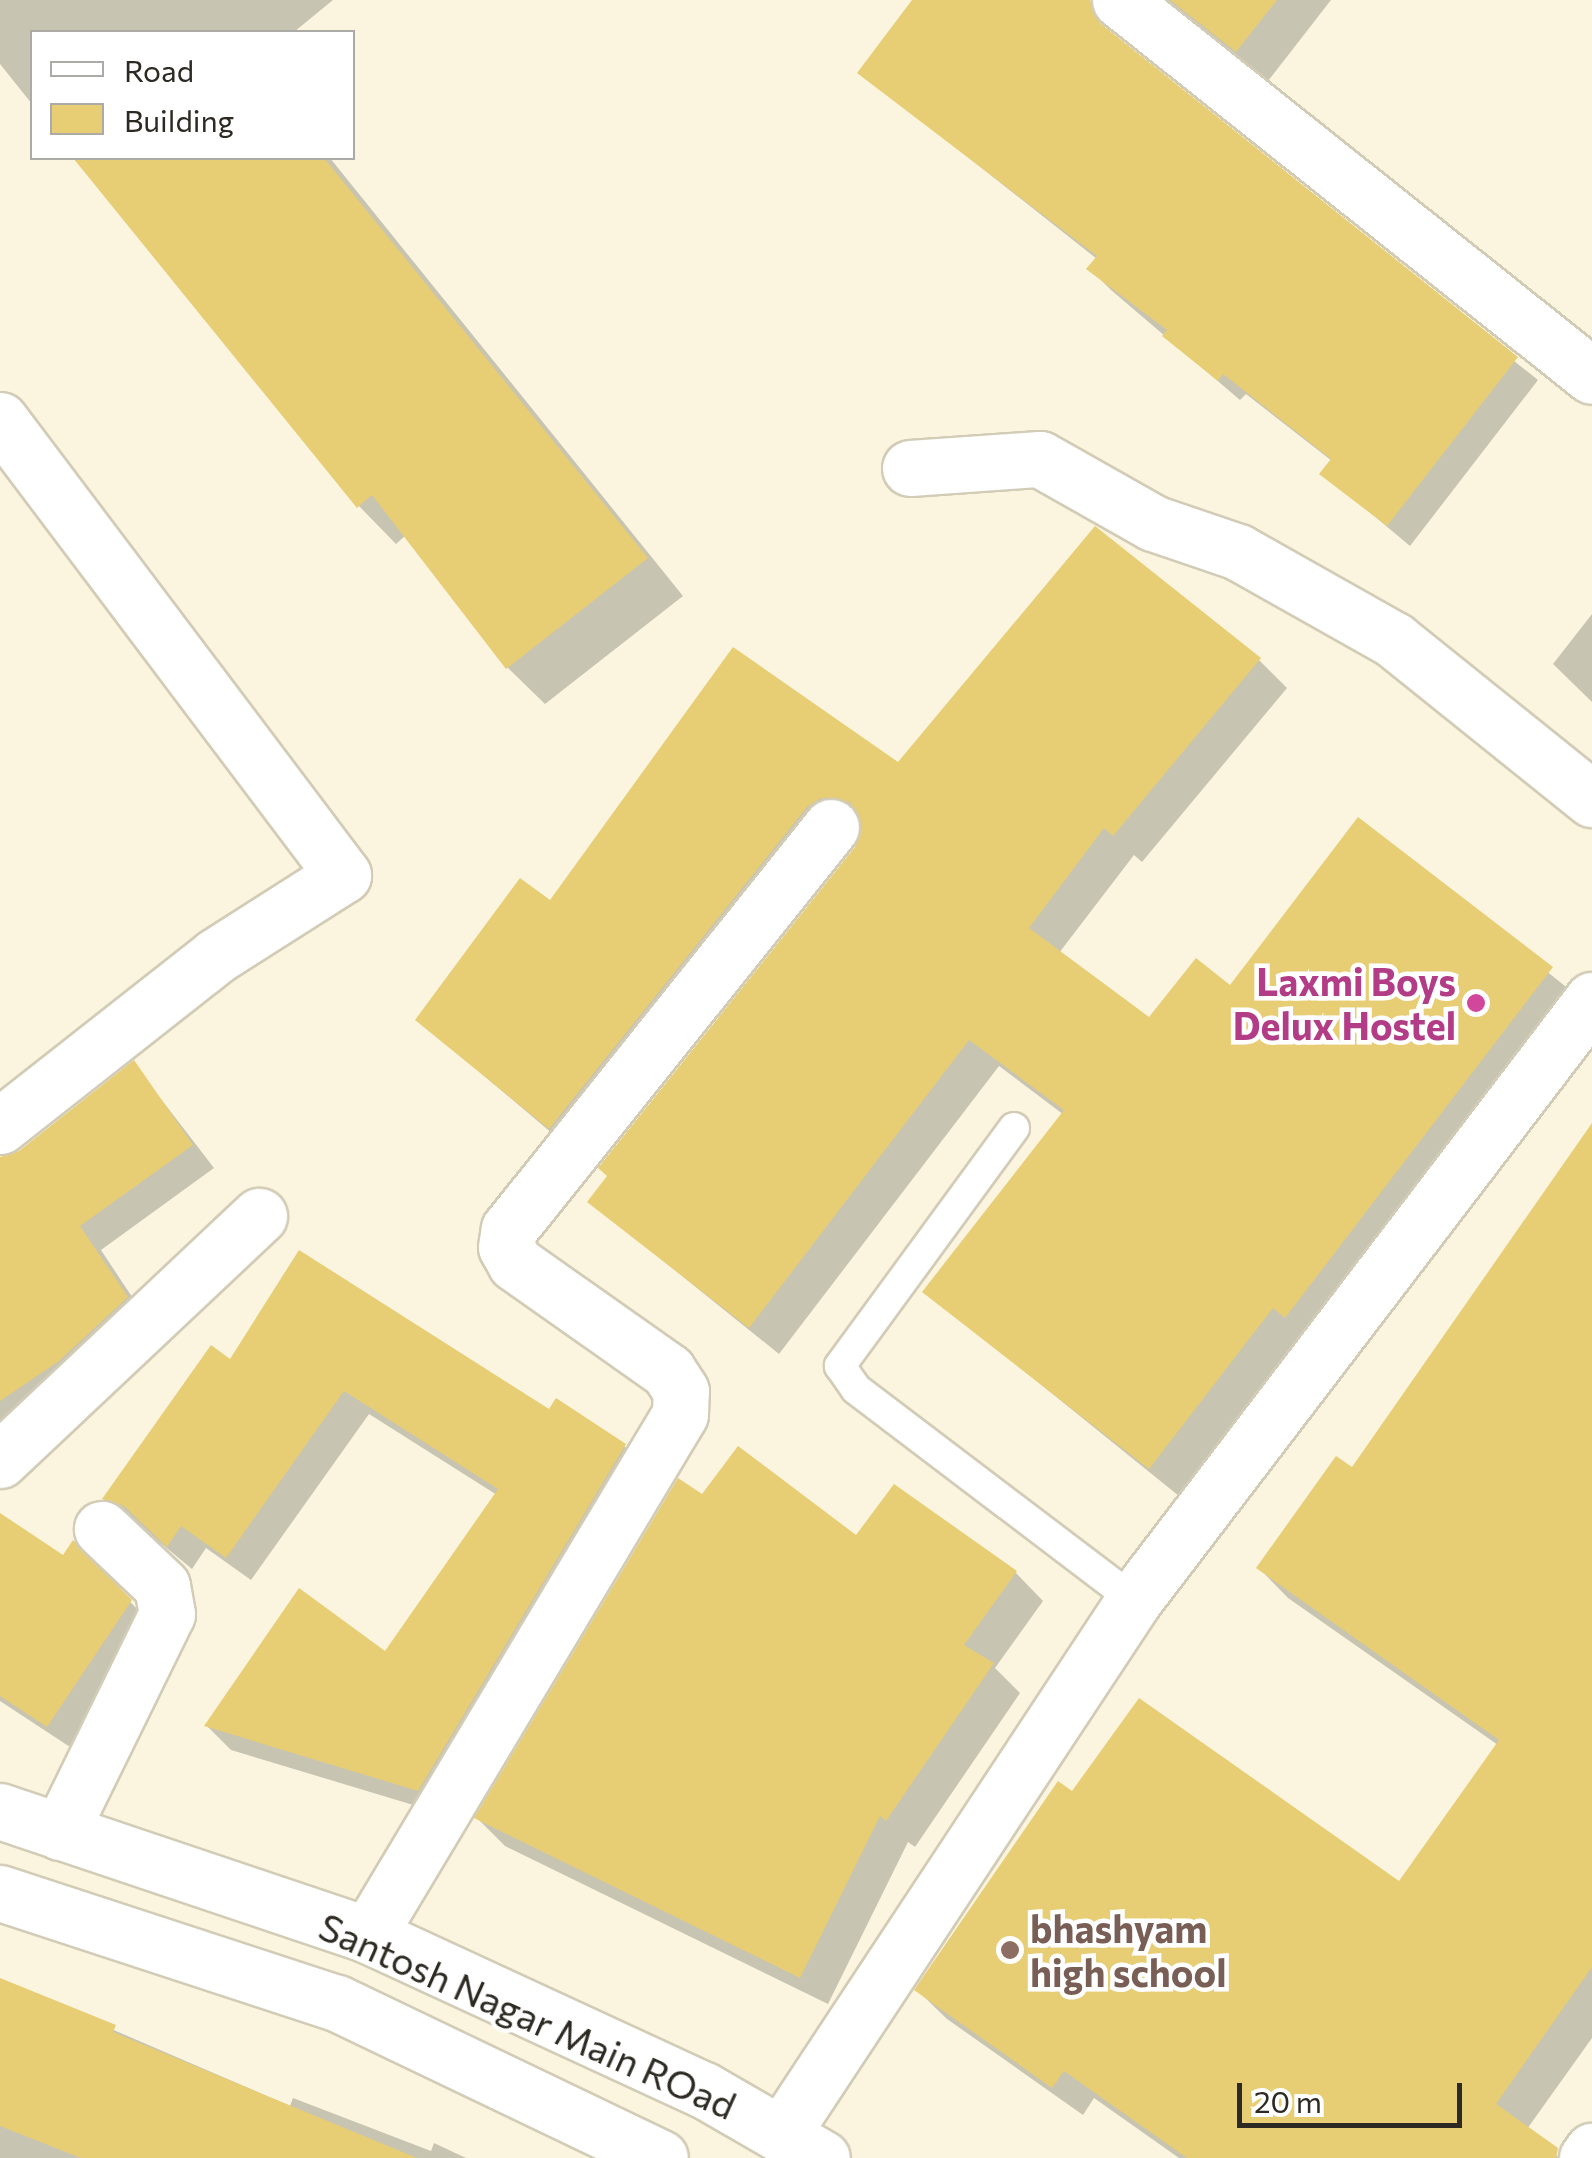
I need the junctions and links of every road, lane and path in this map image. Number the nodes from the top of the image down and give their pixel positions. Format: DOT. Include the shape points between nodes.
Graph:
graph roads {
  1 [pos="1120,0"];
  2 [pos="1592,376"];
  3 [pos="0,420"];
  4 [pos="910,468"];
  5 [pos="1592,798"];
  6 [pos="832,827"];
  7 [pos="1592,1000"];
  8 [pos="0,1126"];
  9 [pos="1014,1128"];
  10 [pos="259,1216"];
  11 [pos="0,1460"];
  12 [pos="102,1529"];
  13 [pos="1134,1600"];
  14 [pos="0,1811"];
  15 [pos="60,1832"];
  16 [pos="0,1893"];
  17 [pos="368,1935"];
  18 [pos="802,2145"];
  19 [pos="1592,2151"];
  20 [pos="660,2158"];
  21 [pos="1587,2158"];
  1 -- 2 [label="street"];
  3 -- 8 [label="street" via="342,875 216,956"];
  4 -- 5 [label="street" via="1040,459 1153,524 1238,552 1394,640"];
  6 -- 17 [label="street" via="509,1229 506,1247 515,1263 668,1372 681,1391 680,1414"];
  7 -- 13 [label="street"];
  9 -- 13 [label="lane" via="840,1366 856,1389"];
  10 -- 11 [label="street"];
  12 -- 15 [label="street" via="162,1586 167,1614"];
  13 -- 18 [label="street"];
  14 -- 15 [label="street, Santosh Nagar Main ROad"];
  15 -- 17 [label="street, Santosh Nagar Main ROad"];
  16 -- 20 [label="street, Santosh Nagar Main ROad" via="337,2003"];
  17 -- 18 [label="street, Santosh Nagar Main ROad"];
  19 -- 21 [label="street"];
}
